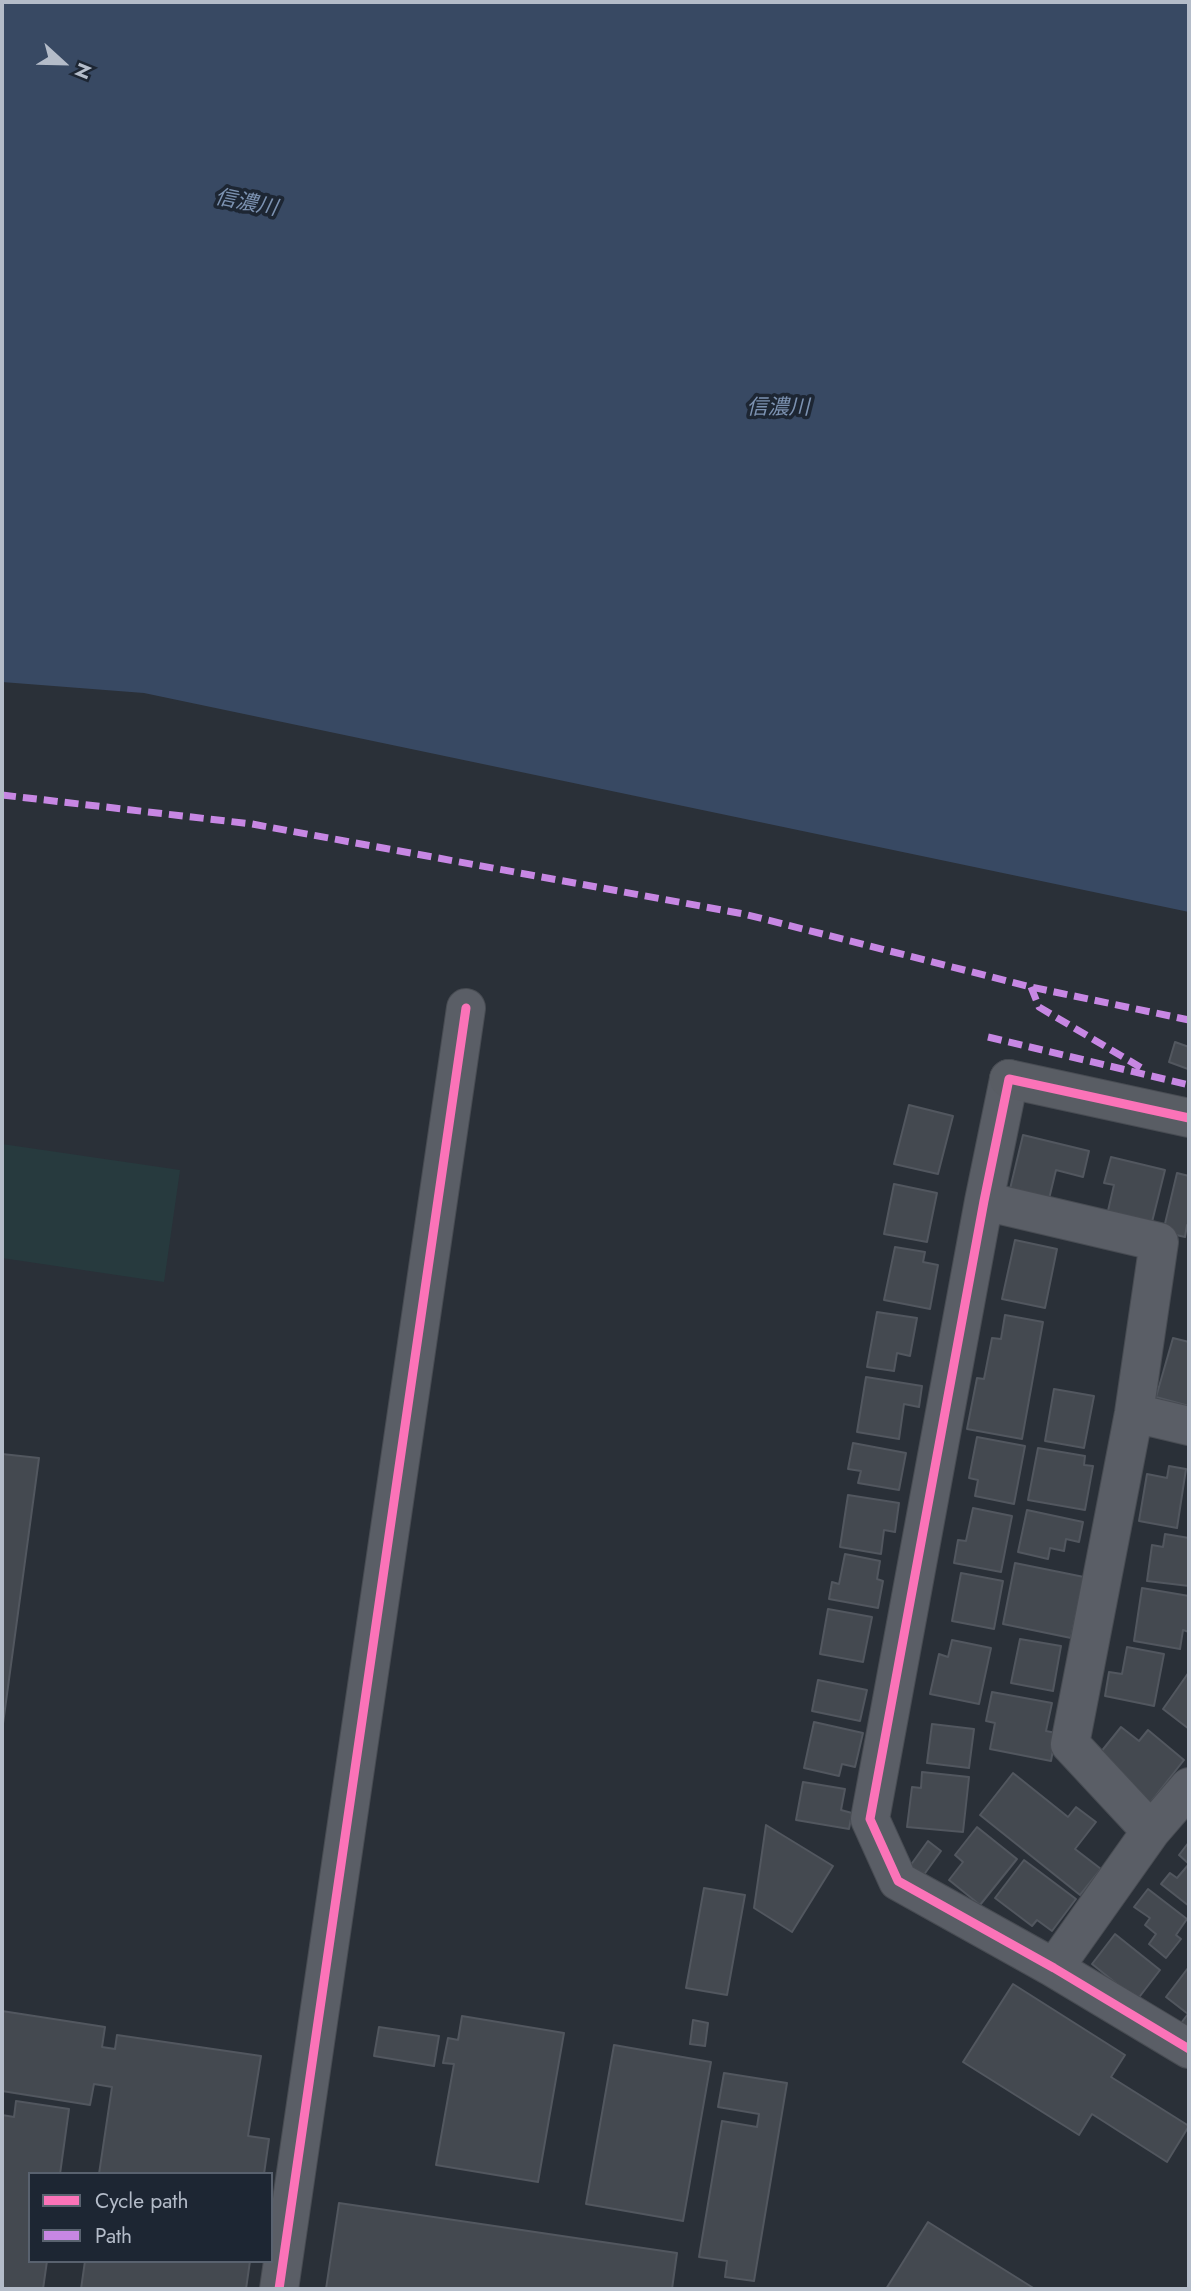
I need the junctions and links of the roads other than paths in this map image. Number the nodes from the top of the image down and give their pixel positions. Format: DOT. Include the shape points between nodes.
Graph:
graph roads {
  1 [pos="466,1008"];
  2 [pos="1189,1118"];
  3 [pos="984,1201"];
  4 [pos="1174,1245"];
  5 [pos="1134,1413"];
  6 [pos="1189,1426"];
  7 [pos="1189,1787"];
  8 [pos="1151,1831"];
  9 [pos="1054,1968"];
  10 [pos="1189,2049"];
  11 [pos="279,2289"];
  1 -- 11 [label="street"];
  2 -- 3 [label="street" via="1009,1079"];
  3 -- 4 [label="street"];
  3 -- 9 [label="street" via="870,1819 898,1881"];
  4 -- 5 [label="street"];
  5 -- 6 [label="street"];
  5 -- 8 [label="street" via="1070,1744"];
  7 -- 8 [label="street"];
  8 -- 9 [label="street"];
  9 -- 10 [label="street"];
}
